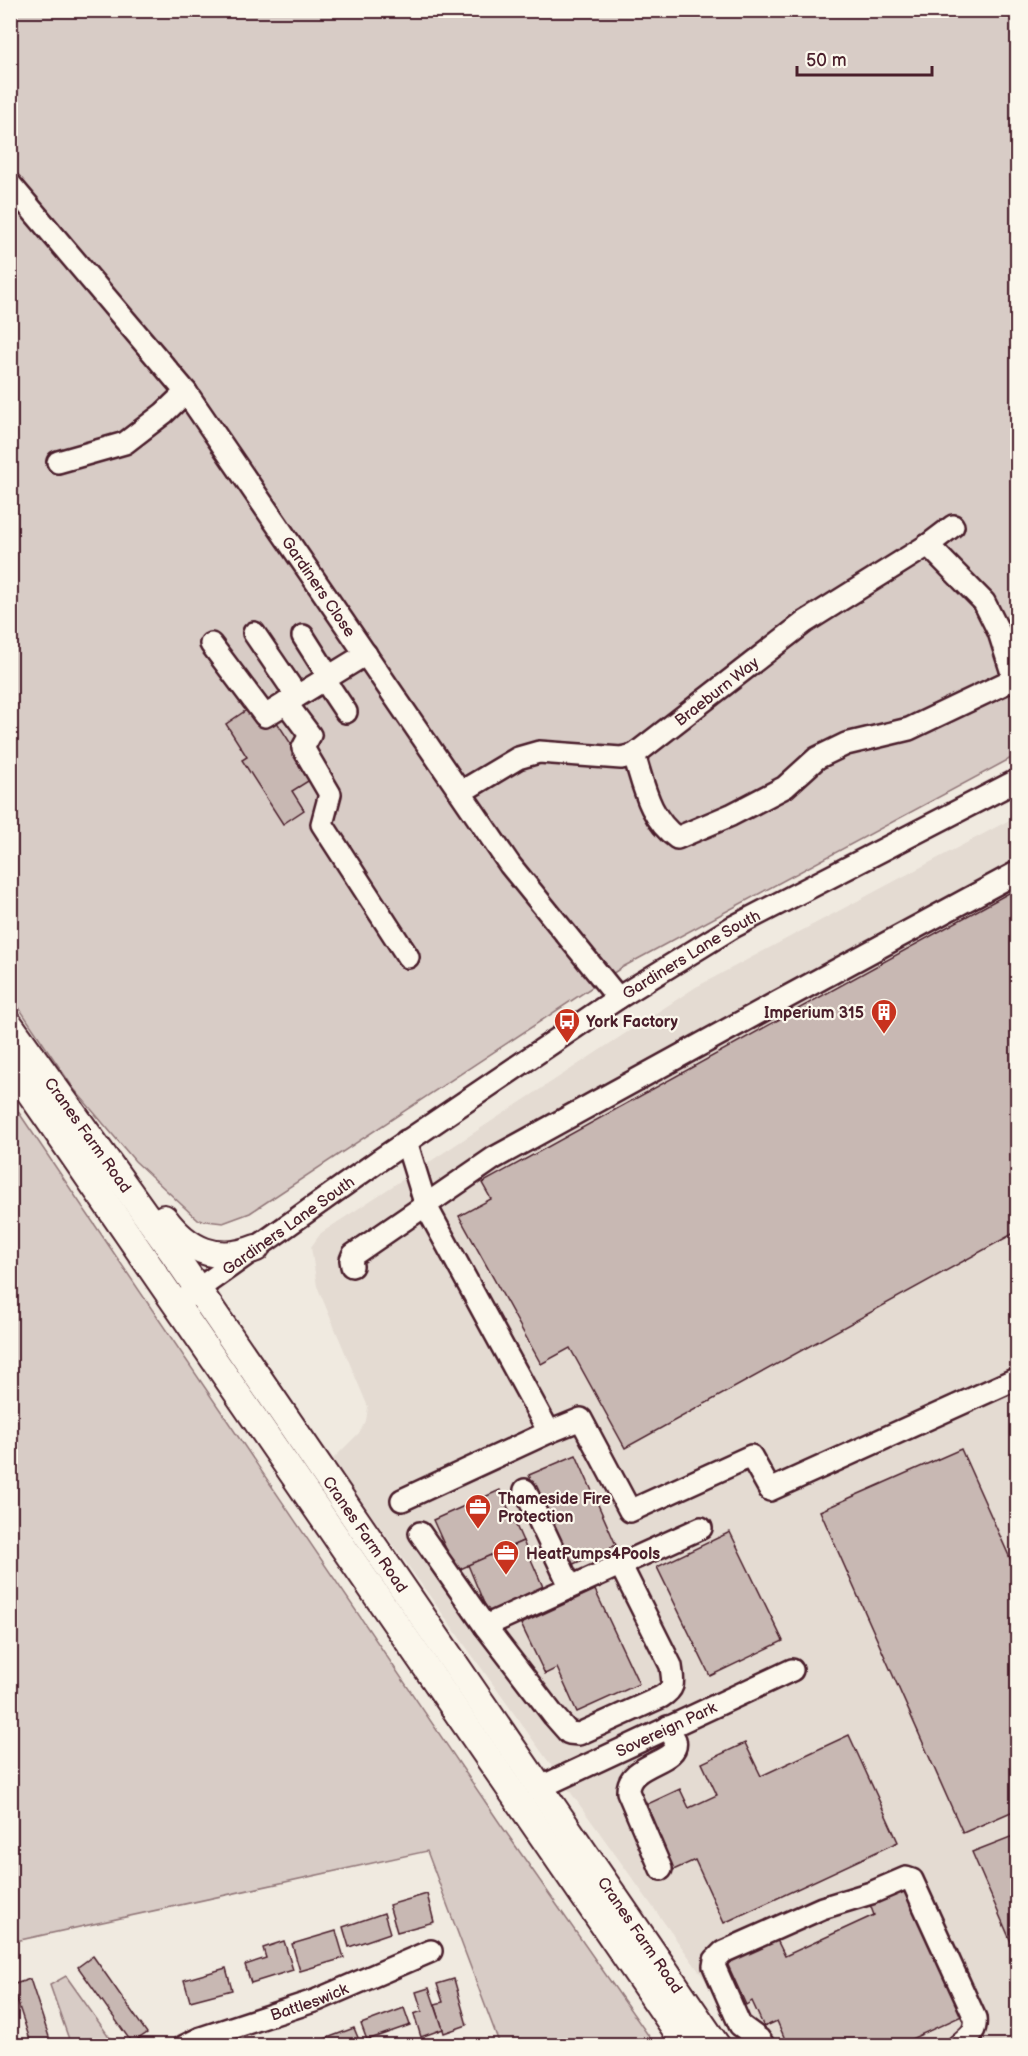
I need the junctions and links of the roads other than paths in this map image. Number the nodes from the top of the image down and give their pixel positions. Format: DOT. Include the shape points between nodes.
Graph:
graph roads {
  1 [pos="10,184"];
  2 [pos="186,392"];
  3 [pos="58,462"];
  4 [pos="953,526"];
  5 [pos="928,545"];
  6 [pos="254,633"];
  7 [pos="303,636"];
  8 [pos="211,644"];
  9 [pos="366,654"];
  10 [pos="326,678"];
  11 [pos="291,699"];
  12 [pos="346,712"];
  13 [pos="634,755"];
  14 [pos="1017,780"];
  15 [pos="460,792"];
  16 [pos="1017,872"];
  17 [pos="408,957"];
  18 [pos="618,998"];
  19 [pos="10,1025"];
  20 [pos="10,1064"];
  21 [pos="79,1124"];
  22 [pos="406,1141"];
  23 [pos="426,1206"];
  24 [pos="256,1248"];
  25 [pos="352,1266"];
  26 [pos="198,1289"];
  27 [pos="177,1304"];
  28 [pos="1017,1378"];
  29 [pos="245,1379"];
  30 [pos="262,1405"];
  31 [pos="549,1432"];
  32 [pos="525,1490"];
  33 [pos="402,1500"];
  34 [pos="701,1528"];
  35 [pos="420,1533"];
  36 [pos="620,1564"];
  37 [pos="570,1586"];
  38 [pos="484,1626"];
  39 [pos="792,1670"];
  40 [pos="668,1727"];
  41 [pos="572,1734"];
  42 [pos="586,1765"];
  43 [pos="539,1788"];
  44 [pos="661,1869"];
  45 [pos="431,1951"];
  46 [pos="741,2025"];
  47 [pos="715,2044"];
  48 [pos="185,2046"];
  49 [pos="687,2046"];
  50 [pos="764,2046"];
  51 [pos="958,2046"];
  1 -- 2 [label="street, Gardiners Close"];
  2 -- 3 [label="street" via="124,443"];
  2 -- 9 [label="street, Gardiners Close"];
  4 -- 5 [label="street, Braeburn Way"];
  5 -- 13 [label="street, Braeburn Way" via="805,622"];
  5 -- 13 [label="street" via="984,602 999,632 1014,679 909,729 846,744 817,758 785,787 676,838 664,829 652,808"];
  6 -- 11 [label="street"];
  7 -- 10 [label="street"];
  8 -- 11 [label="street" via="265,716"];
  9 -- 10 [label="street"];
  9 -- 15 [label="street, Gardiners Close"];
  10 -- 11 [label="street"];
  10 -- 12 [label="street"];
  11 -- 17 [label="street" via="309,735 303,748 330,794 322,825"];
  13 -- 15 [label="street" via="621,758 539,752 518,758"];
  14 -- 18 [label="street, Gardiners Lane South" via="733,927"];
  15 -- 18 [label="street, Gardiners Close" via="510,865"];
  16 -- 23 [label="street" via="494,1158"];
  18 -- 22 [label="street, Gardiners Lane South"];
  19 -- 21 [label="main road, Cranes Farm Road"];
  20 -- 27 [label="main road, Cranes Farm Road"];
  21 -- 24 [label="main road" via="186,1242 217,1255 231,1256"];
  21 -- 26 [label="main road, Cranes Farm Road"];
  22 -- 23 [label="street"];
  22 -- 24 [label="street, Gardiners Lane South"];
  23 -- 25 [label="street" via="353,1255"];
  23 -- 31 [label="street"];
  24 -- 26 [label="street, Gardiners Lane South"];
  26 -- 27 [label="street, Gardiners Lane South"];
  26 -- 29 [label="main road, Cranes Farm Road"];
  27 -- 29 [label="main road, Cranes Farm Road"];
  28 -- 31 [label="street" via="770,1490 751,1456 630,1511 581,1419"];
  29 -- 30 [label="main road, Cranes Farm Road"];
  30 -- 43 [label="main road, Cranes Farm Road"];
  30 -- 49 [label="main road, Cranes Farm Road" via="326,1522"];
  31 -- 33 [label="street"];
  32 -- 37 [label="street"];
  34 -- 36 [label="street"];
  35 -- 38 [label="street"];
  36 -- 37 [label="street"];
  36 -- 41 [label="street" via="671,1666 673,1685 662,1697"];
  37 -- 38 [label="street"];
  38 -- 41 [label="street"];
  39 -- 40 [label="street, Sovereign Park"];
  40 -- 42 [label="street, Sovereign Park"];
  40 -- 44 [label="street" via="675,1740 672,1752 638,1772 627,1784"];
  41 -- 42 [label="street"];
  42 -- 43 [label="street, Sovereign Park"];
  43 -- 47 [label="main road, Cranes Farm Road"];
  45 -- 48 [label="street, Battleswick" via="317,2000"];
  46 -- 47 [label="street"];
  46 -- 50 [label="street"];
  46 -- 51 [label="street" via="714,1966 723,1952 822,1908 906,1878 912,1880 975,2018 973,2034"];
}
